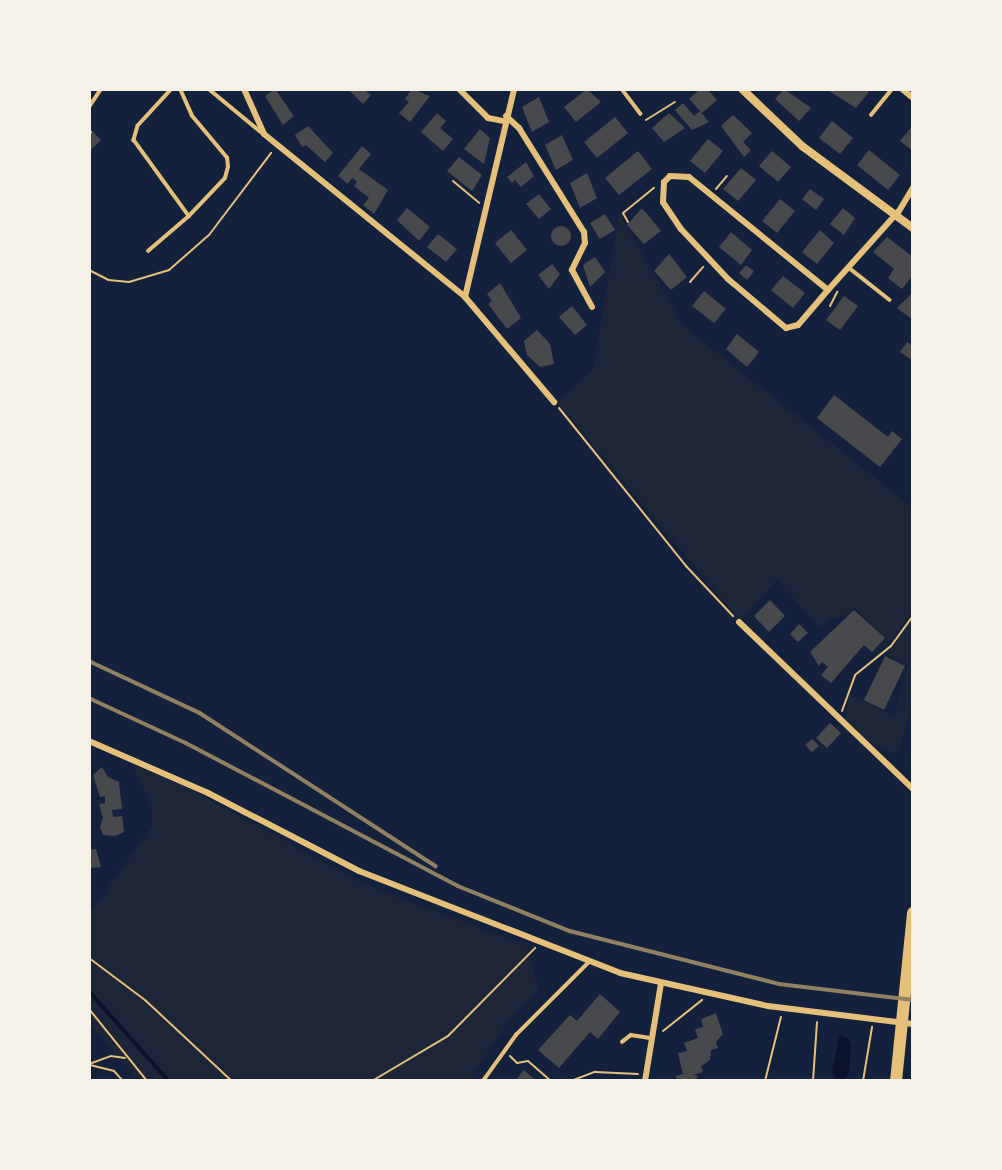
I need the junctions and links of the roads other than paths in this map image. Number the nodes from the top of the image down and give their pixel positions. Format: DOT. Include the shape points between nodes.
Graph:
graph roads {
  1 [pos="102,89"];
  2 [pos="173,89"];
  3 [pos="180,89"];
  4 [pos="209,89"];
  5 [pos="244,89"];
  6 [pos="459,89"];
  7 [pos="514,89"];
  8 [pos="622,89"];
  9 [pos="742,89"];
  10 [pos="892,89"];
  11 [pos="902,89"];
  12 [pos="913,98"];
  13 [pos="90,108"];
  14 [pos="641,114"];
  15 [pos="871,115"];
  16 [pos="504,118"];
  17 [pos="264,134"];
  18 [pos="913,188"];
  19 [pos="893,214"];
  20 [pos="189,216"];
  21 [pos="913,228"];
  22 [pos="148,251"];
  23 [pos="848,267"];
  24 [pos="828,290"];
  25 [pos="465,297"];
  26 [pos="890,300"];
  27 [pos="592,307"];
  28 [pos="554,402"];
  29 [pos="738,622"];
  30 [pos="89,741"];
  31 [pos="913,789"];
  32 [pos="913,913"];
  33 [pos="589,962"];
  34 [pos="660,983"];
  35 [pos="913,1024"];
  36 [pos="650,1038"];
  37 [pos="622,1042"];
  38 [pos="483,1081"];
  39 [pos="645,1081"];
  40 [pos="896,1081"];
  1 -- 13 [label="lane"];
  2 -- 20 [label="lane" via="138,126 134,140"];
  3 -- 20 [label="lane" via="192,116 226,158 228,167 225,178"];
  4 -- 17 [label="lane"];
  5 -- 17 [label="street"];
  6 -- 16 [label="street" via="488,118"];
  7 -- 16 [label="street"];
  8 -- 14 [label="lane"];
  9 -- 19 [label="street" via="802,146"];
  10 -- 15 [label="lane"];
  11 -- 12 [label="street"];
  16 -- 25 [label="street"];
  16 -- 27 [label="street" via="519,128 584,232 585,243 572,270"];
  17 -- 25 [label="street"];
  18 -- 19 [label="street"];
  19 -- 21 [label="street"];
  19 -- 23 [label="street"];
  20 -- 22 [label="lane"];
  23 -- 24 [label="street"];
  23 -- 26 [label="lane"];
  24 -- 24 [label="street" via="680,174 670,176 661,188 663,202 681,229 786,328 798,325"];
  25 -- 28 [label="street"];
  29 -- 31 [label="street"];
  30 -- 33 [label="street" via="208,793 359,871"];
  32 -- 40 [label="highway"];
  33 -- 34 [label="street"];
  33 -- 38 [label="lane" via="505,1050"];
  34 -- 35 [label="street" via="768,1006"];
  34 -- 36 [label="street"];
  36 -- 37 [label="lane" via="631,1035"];
  36 -- 39 [label="street"];
}
